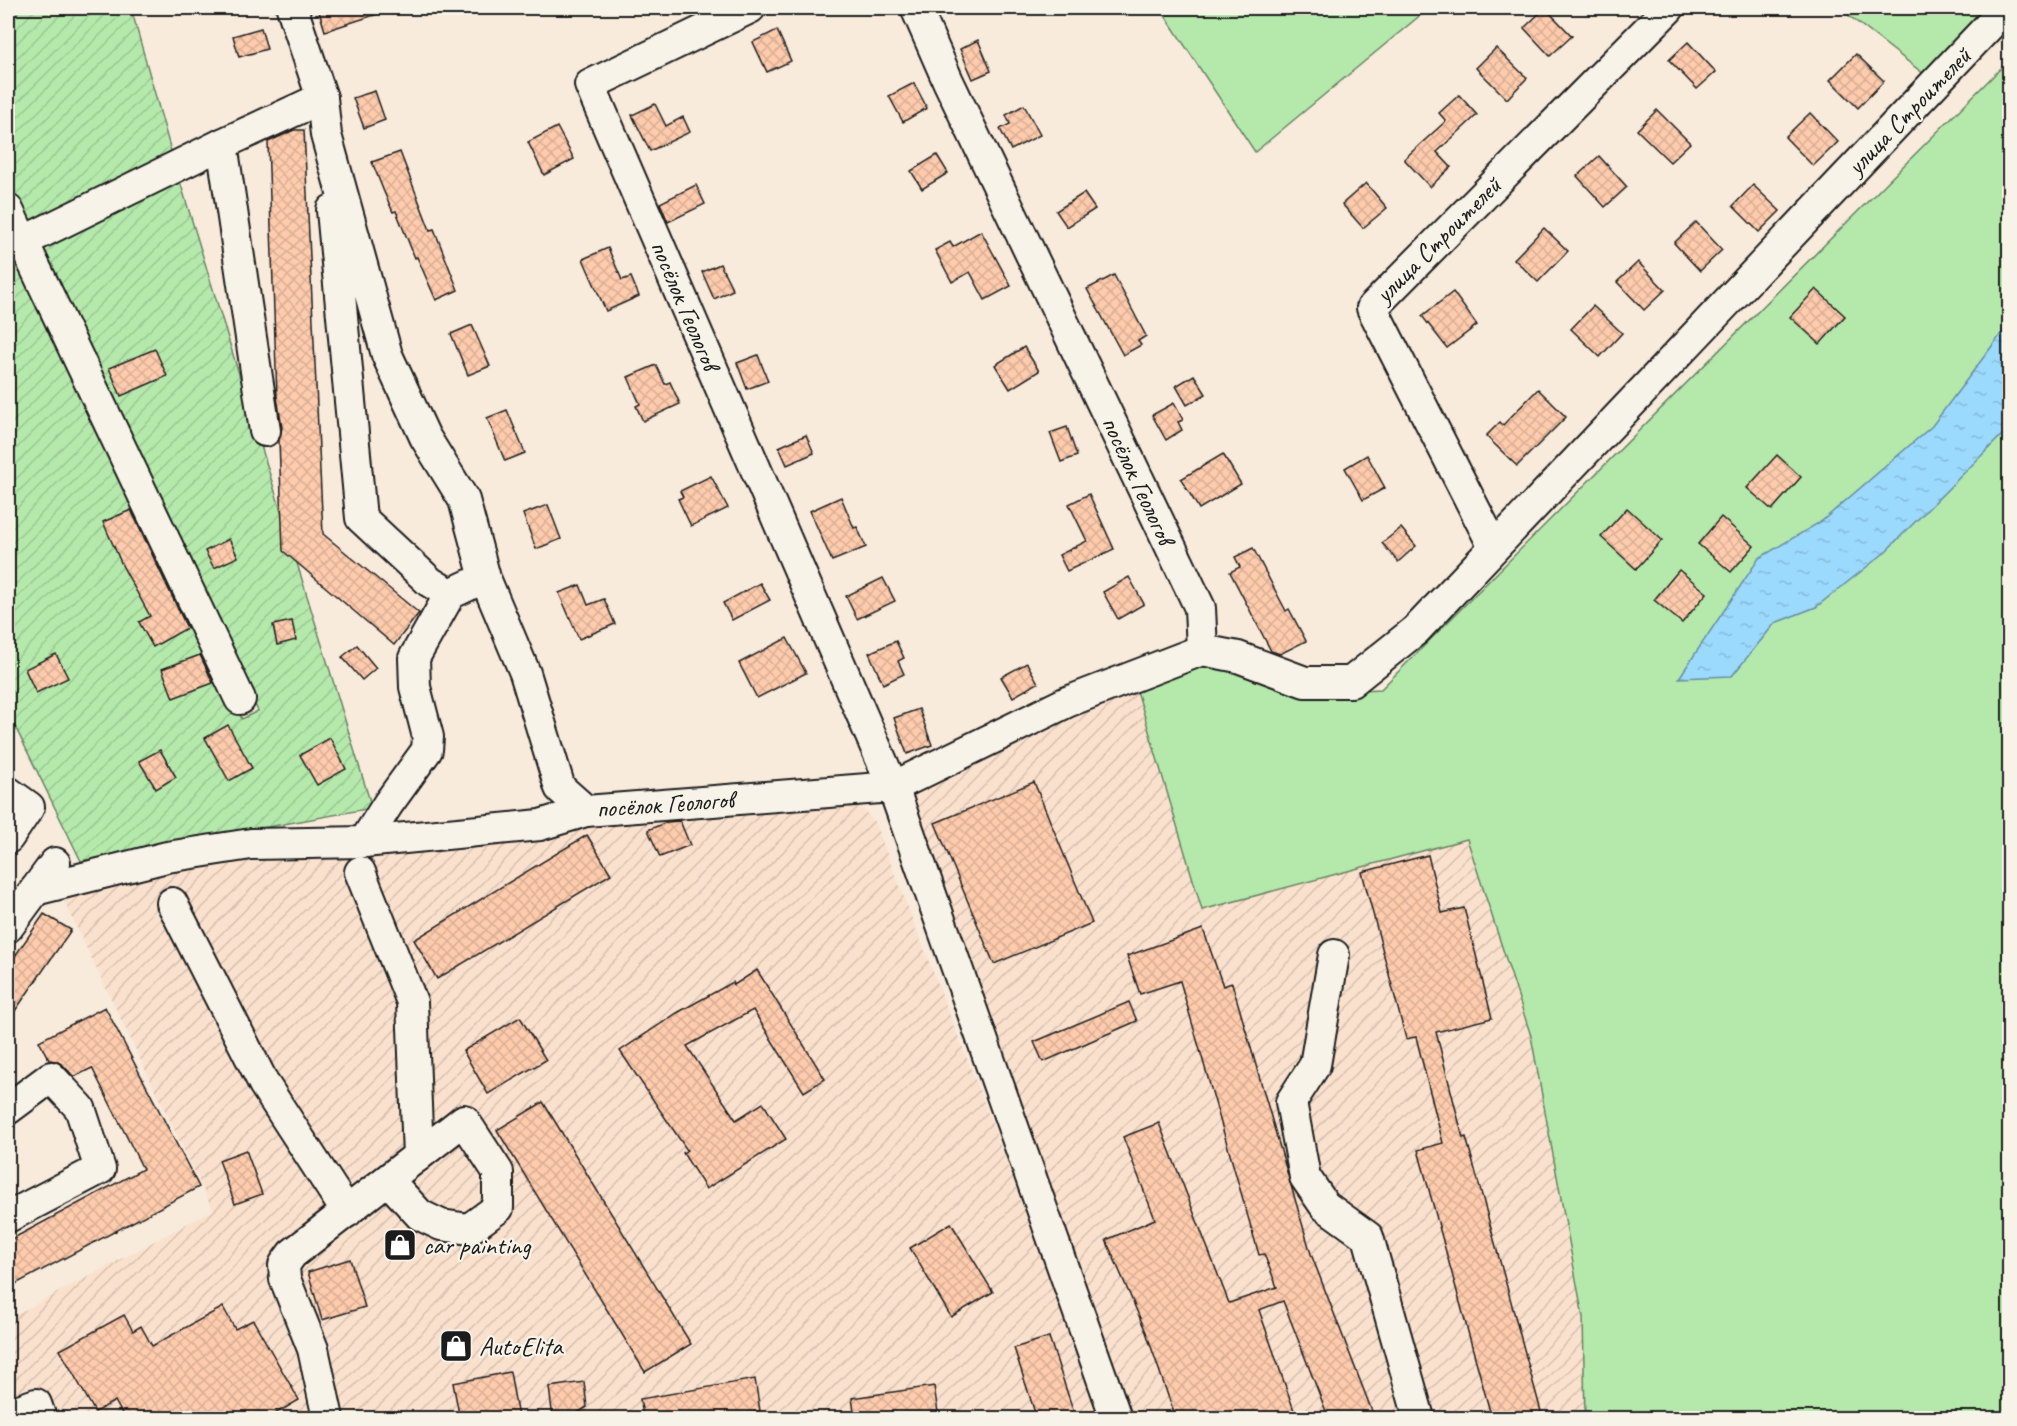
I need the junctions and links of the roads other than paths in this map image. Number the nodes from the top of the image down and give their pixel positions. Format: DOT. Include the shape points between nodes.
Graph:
graph roads {
  1 [pos="292,8"];
  2 [pos="750,8"];
  3 [pos="916,8"];
  4 [pos="1669,8"];
  5 [pos="2006,8"];
  6 [pos="322,98"];
  7 [pos="326,135"];
  8 [pos="222,144"];
  9 [pos="8,210"];
  10 [pos="16,245"];
  11 [pos="265,431"];
  12 [pos="1494,547"];
  13 [pos="485,578"];
  14 [pos="450,594"];
  15 [pos="1202,650"];
  16 [pos="240,699"];
  17 [pos="893,787"];
  18 [pos="8,792"];
  19 [pos="586,811"];
  20 [pos="8,838"];
  21 [pos="364,842"];
  22 [pos="55,863"];
  23 [pos="360,872"];
  24 [pos="35,890"];
  25 [pos="172,903"];
  26 [pos="8,927"];
  27 [pos="1334,955"];
  28 [pos="8,1109"];
  29 [pos="418,1156"];
  30 [pos="388,1180"];
  31 [pos="347,1212"];
  32 [pos="8,1217"];
  33 [pos="8,1414"];
  34 [pos="41,1419"];
  35 [pos="328,1419"];
  36 [pos="1116,1419"];
  37 [pos="1419,1419"];
  1 -- 6 [label="street, посёлок Геологов"];
  2 -- 17 [label="street, посёлок Геологов" via="590,84"];
  3 -- 15 [label="street, посёлок Геологов" via="1200,608"];
  4 -- 12 [label="street, улица Строителей" via="1372,308"];
  5 -- 12 [label="street, улица Строителей"];
  6 -- 7 [label="street, посёлок Геологов"];
  6 -- 8 [label="street"];
  7 -- 13 [label="street, посёлок Геологов" via="387,354 425,437 464,500"];
  7 -- 14 [label="street, посёлок Геологов" via="361,518 430,582"];
  8 -- 10 [label="street"];
  8 -- 11 [label="street"];
  9 -- 10 [label="street"];
  10 -- 16 [label="street"];
  12 -- 15 [label="street, улица Строителей" via="1416,630 1352,682 1305,682 1238,657"];
  13 -- 14 [label="street"];
  13 -- 19 [label="street, посёлок Геологов" via="525,673 560,788"];
  14 -- 21 [label="street" via="414,658 415,687 428,737 427,750"];
  15 -- 17 [label="street, посёлок Геологов" via="1067,702"];
  17 -- 19 [label="street, посёлок Геологов"];
  17 -- 36 [label="street"];
  18 -- 20 [label="street" via="29,807"];
  19 -- 21 [label="street" via="540,825"];
  21 -- 24 [label="street" via="251,844 167,857"];
  22 -- 24 [label="street"];
  23 -- 29 [label="street" via="412,1002"];
  24 -- 26 [label="street"];
  25 -- 31 [label="street" via="264,1084"];
  27 -- 37 [label="street" via="1315,1065 1291,1102 1305,1177 1325,1206 1368,1237"];
  28 -- 32 [label="street" via="51,1077 80,1108 100,1169"];
  29 -- 30 [label="street"];
  29 -- 30 [label="street" via="464,1119 498,1172 498,1208 469,1228 441,1225 420,1215"];
  30 -- 31 [label="street"];
  31 -- 35 [label="street" via="292,1254 284,1265 285,1280 313,1349"];
  33 -- 34 [label="street" via="36,1404"];
}
